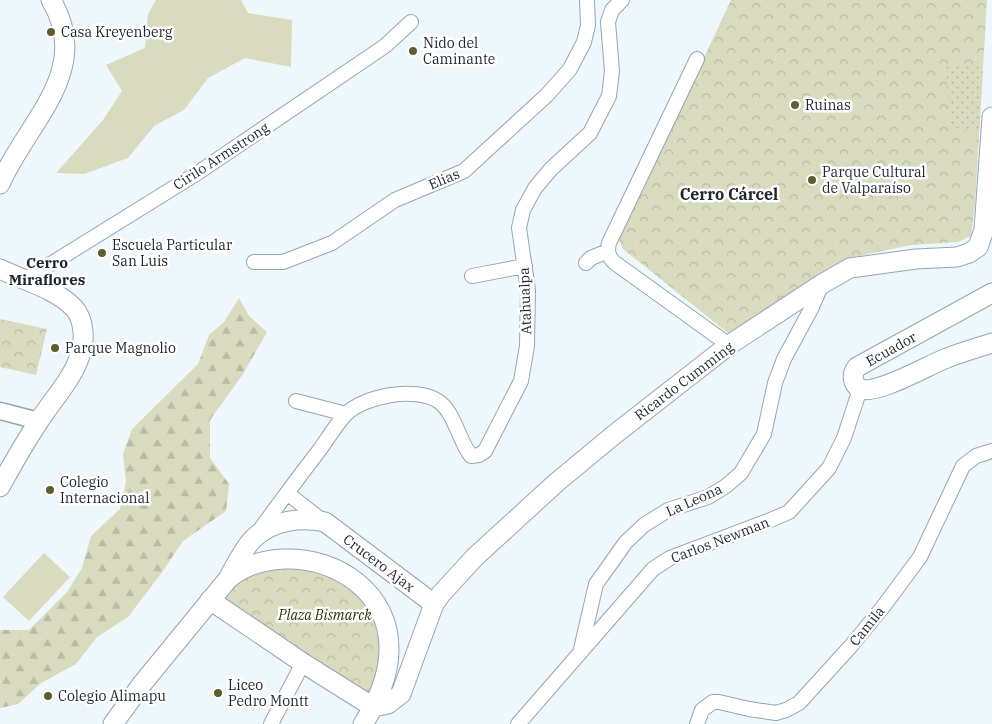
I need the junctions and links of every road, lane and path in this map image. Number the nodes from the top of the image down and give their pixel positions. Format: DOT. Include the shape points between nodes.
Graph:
graph roads {
  1 [pos="51,0"];
  2 [pos="587,0"];
  3 [pos="622,0"];
  4 [pos="411,22"];
  5 [pos="696,59"];
  6 [pos="992,117"];
  7 [pos="0,184"];
  8 [pos="608,251"];
  9 [pos="254,262"];
  10 [pos="586,263"];
  11 [pos="525,266"];
  12 [pos="0,269"];
  13 [pos="472,276"];
  14 [pos="25,280"];
  15 [pos="822,284"];
  16 [pos="992,293"];
  17 [pos="992,343"];
  18 [pos="730,345"];
  19 [pos="860,389"];
  20 [pos="296,402"];
  21 [pos="0,411"];
  22 [pos="346,414"];
  23 [pos="39,420"];
  24 [pos="992,451"];
  25 [pos="0,487"];
  26 [pos="287,493"];
  27 [pos="325,522"];
  28 [pos="254,538"];
  29 [pos="228,579"];
  30 [pos="210,600"];
  31 [pos="434,604"];
  32 [pos="580,651"];
  33 [pos="303,663"];
  34 [pos="373,707"];
  35 [pos="113,724"];
  36 [pos="271,724"];
  37 [pos="363,724"];
  38 [pos="518,724"];
  39 [pos="697,724"];
  1 -- 7 [label="main road" via="64,26 63,70 41,116 8,165"];
  2 -- 9 [label="street, Elias" via="588,25 584,42 570,69 547,95 464,171 395,200 332,243 282,262"];
  3 -- 11 [label="street, Atahualpa" via="612,10 608,22 612,71 609,96 590,134 551,170 523,210 519,228"];
  4 -- 14 [label="street, Cirilo Armstrong" via="385,46 199,172"];
  5 -- 8 [label="street"];
  6 -- 15 [label="main road, Ricardo Cumming" via="984,230 978,247 957,257 862,265"];
  8 -- 10 [label="street"];
  8 -- 18 [label="street" via="615,263"];
  11 -- 13 [label="street"];
  11 -- 22 [label="street, Atahualpa" via="527,346 521,381 485,451 471,456 446,408 426,396 392,395 373,399"];
  12 -- 14 [label="main road"];
  14 -- 23 [label="main road" via="70,305 82,324 83,343 78,361"];
  15 -- 18 [label="main road, Ricardo Cumming"];
  15 -- 32 [label="street, La Leona" via="774,383 764,434 741,473 708,497 663,513 626,542 596,584"];
  16 -- 19 [label="main road, Ecuador" via="857,367 853,379"];
  17 -- 19 [label="main road, Ecuador" via="948,357 883,387 867,391"];
  18 -- 31 [label="main road, Ricardo Cumming" via="556,482 475,557"];
  19 -- 32 [label="street, Carlos Newman" via="844,438 829,468 789,512 670,558 653,568"];
  20 -- 22 [label="street"];
  21 -- 23 [label="street"];
  22 -- 26 [label="street, Atahualpa"];
  23 -- 25 [label="main road"];
  24 -- 39 [label="street, Camila" via="976,456 963,466 920,557 850,647 799,703 776,712 713,702 702,710"];
  26 -- 27 [label="street, Crucero Ajax"];
  26 -- 28 [label="street, Atahualpa"];
  27 -- 28 [label="main road" via="301,519 286,522"];
  27 -- 31 [label="main road, Crucero Ajax"];
  28 -- 29 [label="main road, Atahualpa"];
  29 -- 30 [label="main road"];
  29 -- 34 [label="main road" via="256,564 294,559 328,565 360,585 380,611 389,639 387,668"];
  30 -- 33 [label="main road"];
  30 -- 35 [label="main road"];
  31 -- 34 [label="main road, Ricardo Cumming" via="401,694 388,704"];
  32 -- 38 [label="street, Carlos Newman"];
  33 -- 34 [label="main road"];
  33 -- 36 [label="street"];
  34 -- 37 [label="main road"];
}
